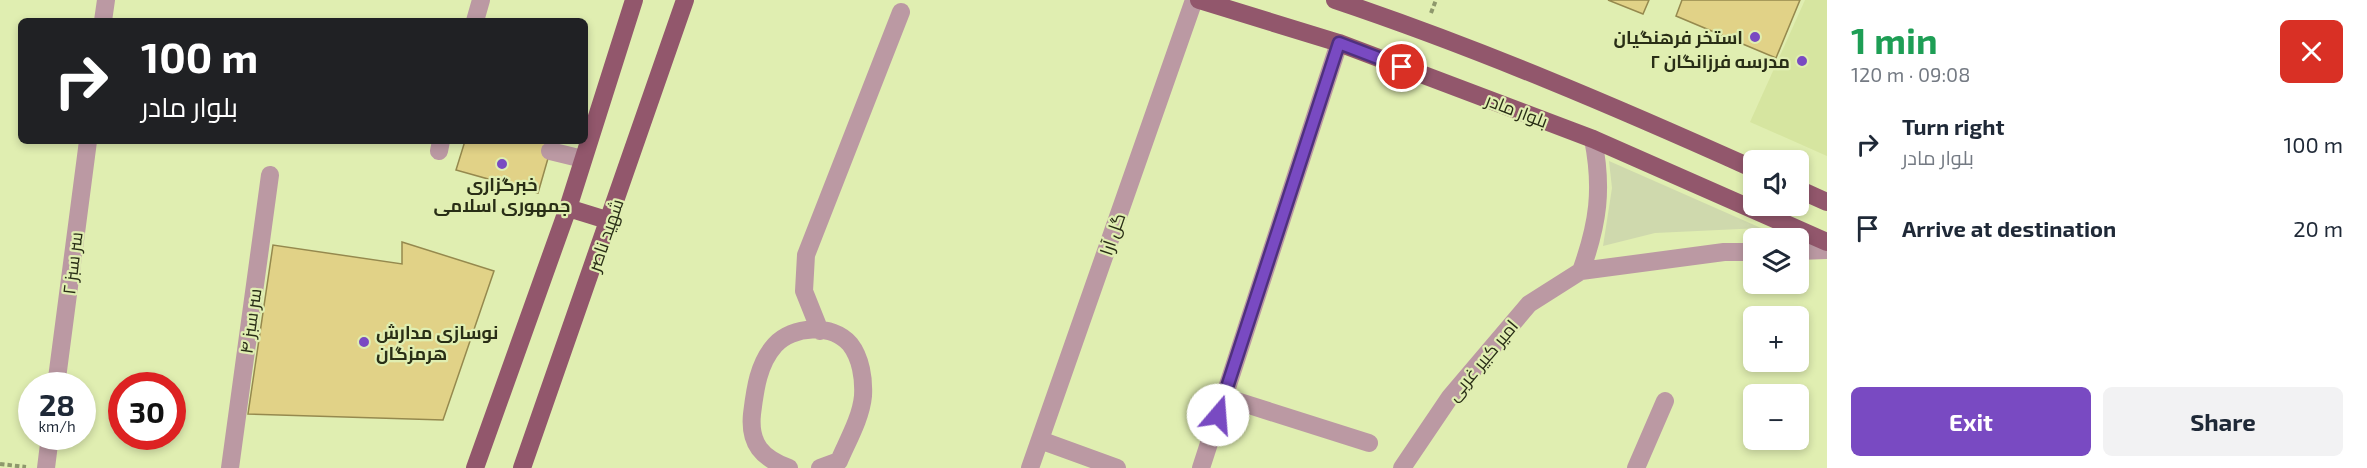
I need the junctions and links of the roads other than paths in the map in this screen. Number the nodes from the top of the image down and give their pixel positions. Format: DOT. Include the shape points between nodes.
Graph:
graph roads {
  1 [pos="106,0"];
  2 [pos="481,0"];
  3 [pos="634,0"];
  4 [pos="685,0"];
  5 [pos="1194,0"];
  6 [pos="1199,0"];
  7 [pos="1335,0"];
  8 [pos="901,12"];
  9 [pos="103,18"];
  10 [pos="476,18"];
  11 [pos="1339,43"];
  12 [pos="1593,139"];
  13 [pos="588,143"];
  14 [pos="88,144"];
  15 [pos="588,144"];
  16 [pos="550,151"];
  17 [pos="583,159"];
  18 [pos="1743,164"];
  19 [pos="270,175"];
  20 [pos="1809,194"];
  21 [pos="1827,202"];
  22 [pos="568,208"];
  23 [pos="610,221"];
  24 [pos="1827,243"];
  25 [pos="1827,250"];
  26 [pos="1809,251"];
  27 [pos="1743,252"];
  28 [pos="1581,271"];
  29 [pos="820,331"];
  30 [pos="58,372"];
  31 [pos="1224,397"];
  32 [pos="1665,401"];
  33 [pos="1040,441"];
  34 [pos="1370,443"];
  35 [pos="48,450"];
  36 [pos="838,465"];
  37 [pos="46,468"];
  38 [pos="230,468"];
  39 [pos="475,468"];
  40 [pos="522,468"];
  41 [pos="789,468"];
  42 [pos="820,468"];
  43 [pos="1030,468"];
  44 [pos="1117,468"];
  45 [pos="1201,468"];
  46 [pos="1402,468"];
  47 [pos="1636,468"];
  1 -- 9 [label="street"];
  2 -- 10 [label="street"];
  3 -- 13 [label="main road"];
  4 -- 23 [label="main road, شهید ناصر"];
  5 -- 33 [label="street, گل آرا"];
  6 -- 11 [label="main road, بلوار مادر"];
  7 -- 18 [label="main road" via="1424,30 1592,96"];
  8 -- 29 [label="street" via="806,255 804,291"];
  11 -- 12 [label="main road, بلوار مادر"];
  11 -- 31 [label="street"];
  12 -- 24 [label="main road, بلوار مادر"];
  12 -- 28 [label="street" via="1599,170 1599,202"];
  14 -- 30 [label="street, سر سبز ۲"];
  15 -- 17 [label="main road"];
  16 -- 17 [label="street"];
  17 -- 22 [label="main road"];
  19 -- 38 [label="street, سر سبز ۴"];
  20 -- 21 [label="main road"];
  22 -- 23 [label="main road"];
  22 -- 39 [label="main road"];
  23 -- 40 [label="main road, شهید ناصر"];
  25 -- 26 [label="street"];
  27 -- 28 [label="street, امیر کبیر غربی"];
  28 -- 46 [label="street, امیر کبیر غربی" via="1529,304 1450,397"];
  29 -- 36 [label="street" via="848,342 858,356 862,374 863,398"];
  29 -- 41 [label="street" via="793,333 775,344 755,384 751,430 757,446 770,461"];
  31 -- 34 [label="street"];
  31 -- 45 [label="street"];
  32 -- 47 [label="street"];
  33 -- 43 [label="street, گل آرا"];
  33 -- 44 [label="street"];
  35 -- 37 [label="street"];
  36 -- 42 [label="street"];
}
